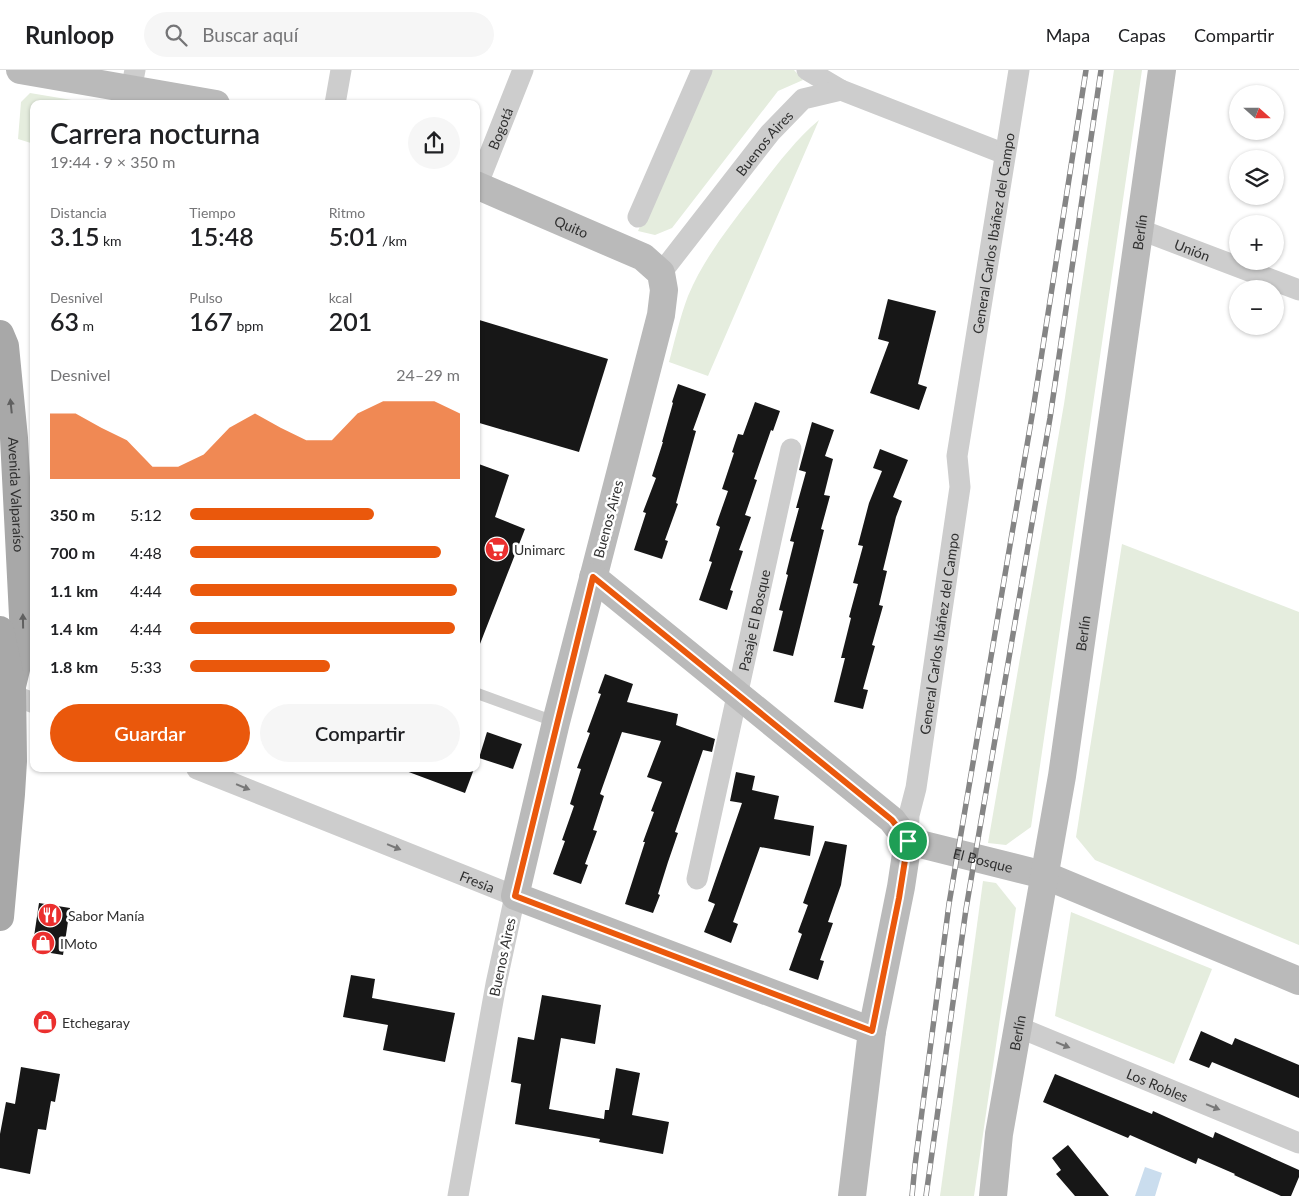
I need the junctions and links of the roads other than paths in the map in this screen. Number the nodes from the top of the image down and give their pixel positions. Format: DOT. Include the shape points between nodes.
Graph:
graph roads {
  1 [pos="20,70"];
  2 [pos="341,70"];
  3 [pos="523,70"];
  4 [pos="702,70"];
  5 [pos="807,70"];
  6 [pos="1019,70"];
  7 [pos="1162,70"];
  8 [pos="133,80"];
  9 [pos="841,90"];
  10 [pos="202,100"];
  11 [pos="336,100"];
  12 [pos="1005,154"];
  13 [pos="480,178"];
  14 [pos="480,187"];
  15 [pos="638,217"];
  16 [pos="1140,230"];
  17 [pos="661,273"];
  18 [pos="1299,290"];
  19 [pos="0,334"];
  20 [pos="791,449"];
  21 [pos="593,577"];
  22 [pos="0,630"];
  23 [pos="15,692"];
  24 [pos="480,694"];
  25 [pos="738,694"];
  26 [pos="556,722"];
  27 [pos="6,760"];
  28 [pos="205,772"];
  29 [pos="6,793"];
  30 [pos="908,841"];
  31 [pos="1044,875"];
  32 [pos="698,879"];
  33 [pos="515,896"];
  34 [pos="0,917"];
  35 [pos="1299,981"];
  36 [pos="1018,1027"];
  37 [pos="872,1031"];
  38 [pos="1299,1143"];
  39 [pos="458,1196"];
  40 [pos="852,1196"];
  41 [pos="993,1196"];
  1 -- 8 [label="main road"];
  2 -- 11 [label="street"];
  3 -- 13 [label="street, Bogotá"];
  4 -- 15 [label="street"];
  5 -- 9 [label="street"];
  6 -- 12 [label="street, General Carlos Ibáñez del Campo"];
  7 -- 16 [label="main road, Berlín"];
  8 -- 10 [label="main road"];
  9 -- 12 [label="street"];
  9 -- 17 [label="street, Buenos Aires" via="803,99 770,133"];
  12 -- 30 [label="street, General Carlos Ibáñez del Campo" via="957,456 960,486 909,815"];
  14 -- 17 [label="main road, Quito" via="643,257"];
  16 -- 18 [label="street, Unión"];
  16 -- 31 [label="main road, Berlín" via="1062,776"];
  17 -- 21 [label="main road, Buenos Aires" via="664,290 661,315"];
  23 -- 19 [label="main road, Avenida Valparaíso, one-way" via="24,636 22,515 5,346"];
  20 -- 25 [label="street, Pasaje El Bosque"];
  21 -- 25 [label="main road"];
  21 -- 26 [label="main road, Buenos Aires"];
  22 -- 23 [label="main road, Avenida Valparaíso"];
  23 -- 27 [label="main road, Avenida Valparaíso"];
  24 -- 26 [label="lane"];
  25 -- 30 [label="main road" via="892,820"];
  25 -- 32 [label="street, Pasaje El Bosque"];
  26 -- 33 [label="main road, Buenos Aires"];
  27 -- 29 [label="main road, Avenida Valparaíso"];
  28 -- 33 [label="street, Fresia, one-way"];
  29 -- 34 [label="main road, Avenida Valparaíso"];
  30 -- 31 [label="main road, El Bosque"];
  30 -- 37 [label="main road, General Carlos Ibáñez del Campo"];
  31 -- 35 [label="main road, El Bosque"];
  31 -- 36 [label="main road, Berlín"];
  33 -- 37 [label="main road, Fresia"];
  33 -- 39 [label="street, Buenos Aires"];
  36 -- 38 [label="street, Los Robles, one-way"];
  36 -- 41 [label="main road, Berlín"];
  37 -- 40 [label="main road, General Carlos Ibáñez del Campo"];
}
